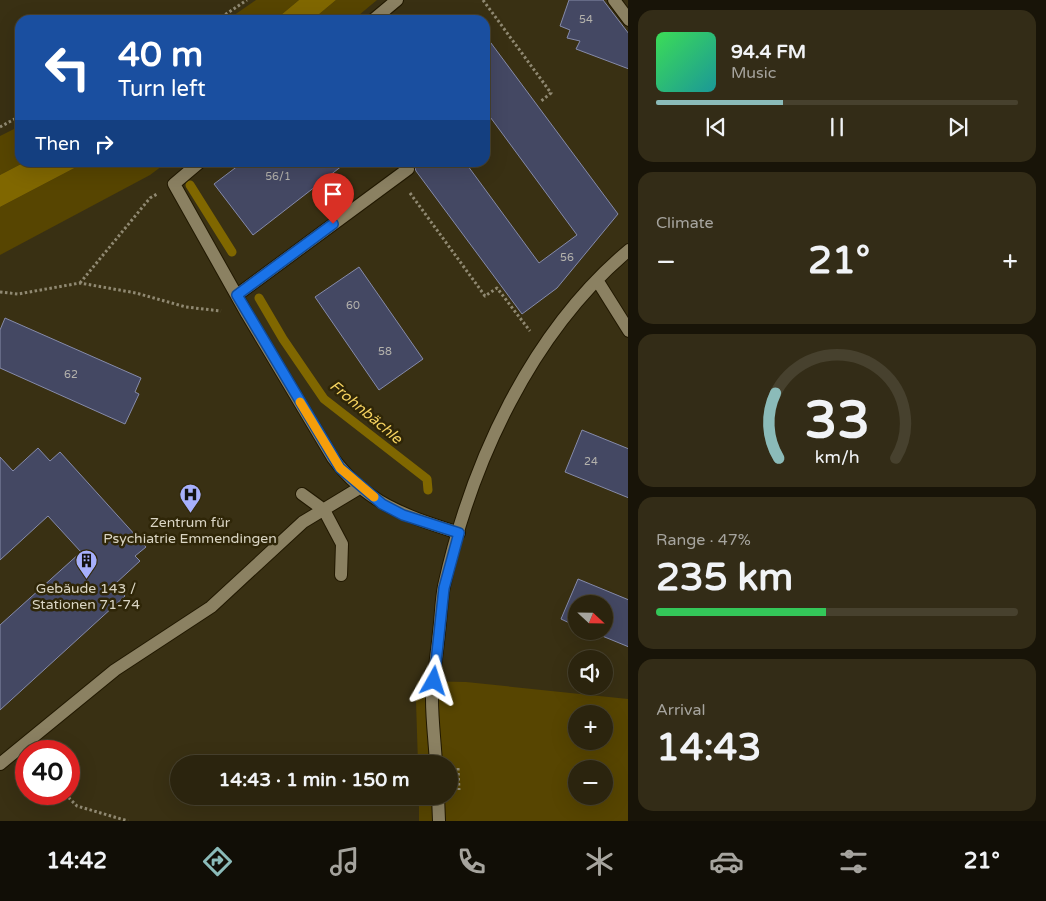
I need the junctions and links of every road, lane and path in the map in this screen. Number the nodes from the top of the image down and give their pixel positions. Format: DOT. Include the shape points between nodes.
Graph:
graph roads {
  1 [pos="248,0"];
  2 [pos="397,0"];
  3 [pos="483,0"];
  4 [pos="614,0"];
  5 [pos="225,15"];
  6 [pos="378,15"];
  7 [pos="628,20"];
  8 [pos="540,102"];
  9 [pos="15,118"];
  10 [pos="0,126"];
  11 [pos="194,167"];
  12 [pos="403,173"];
  13 [pos="174,184"];
  14 [pos="628,250"];
  15 [pos="596,280"];
  16 [pos="80,283"];
  17 [pos="0,292"];
  18 [pos="237,295"];
  19 [pos="247,314"];
  20 [pos="520,318"];
  21 [pos="628,331"];
  22 [pos="362,487"];
  23 [pos="302,494"];
  24 [pos="324,510"];
  25 [pos="459,533"];
  26 [pos="341,575"];
  27 [pos="435,755"];
  28 [pos="0,764"];
  29 [pos="458,773"];
  30 [pos="460,797"];
  31 [pos="76,805"];
  32 [pos="438,805"];
  33 [pos="128,821"];
  34 [pos="439,821"];
  1 -- 5 [label="path"];
  2 -- 6 [label="street"];
  3 -- 8 [label="path" via="551,93"];
  4 -- 7 [label="street"];
  9 -- 10 [label="path"];
  11 -- 13 [label="street"];
  12 -- 18 [label="street"];
  12 -- 20 [label="path" via="485,296 497,288"];
  13 -- 16 [label="path" via="150,198"];
  13 -- 18 [label="street"];
  14 -- 15 [label="street"];
  15 -- 21 [label="street"];
  15 -- 25 [label="street" via="536,358 513,394 490,440"];
  16 -- 17 [label="path" via="18,294"];
  16 -- 19 [label="path" via="136,293 186,307"];
  18 -- 19 [label="street"];
  19 -- 22 [label="street" via="333,458"];
  22 -- 24 [label="street"];
  22 -- 25 [label="street" via="382,504 403,515"];
  23 -- 24 [label="street"];
  24 -- 26 [label="street" via="342,544"];
  24 -- 28 [label="street" via="304,522 211,607 115,670"];
  25 -- 27 [label="street" via="444,588 432,700"];
  29 -- 30 [label="path"];
  31 -- 33 [label="path"];
  32 -- 34 [label="street"];
}
